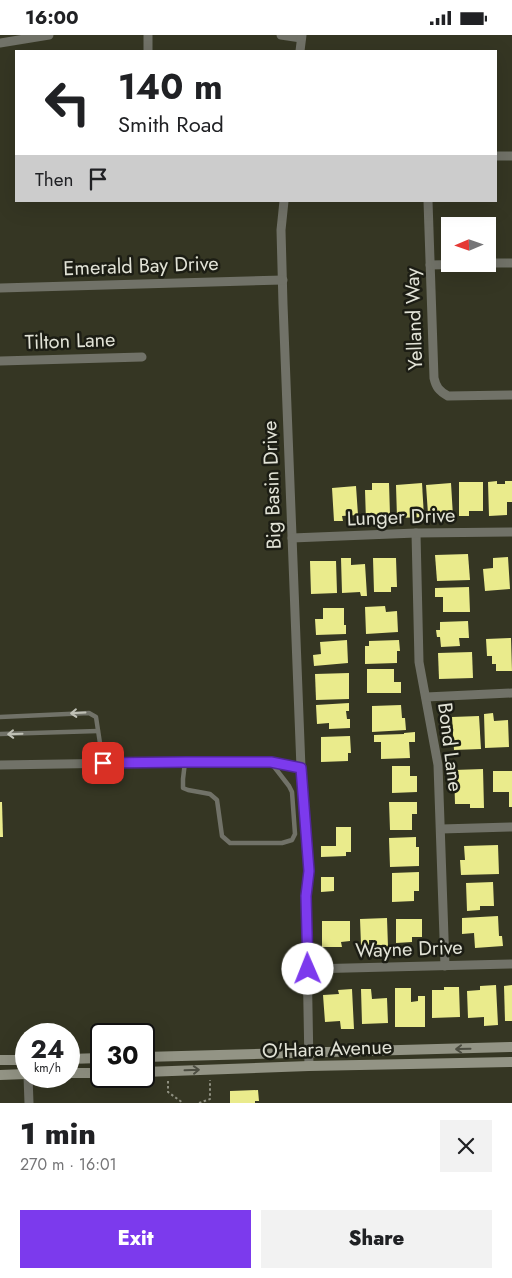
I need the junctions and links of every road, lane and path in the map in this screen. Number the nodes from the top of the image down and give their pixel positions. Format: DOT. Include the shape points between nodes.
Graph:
graph roads {
  1 [pos="49,35"];
  2 [pos="148,35"];
  3 [pos="281,35"];
  4 [pos="302,37"];
  5 [pos="0,43"];
  6 [pos="148,50"];
  7 [pos="300,50"];
  8 [pos="512,155"];
  9 [pos="497,156"];
  10 [pos="284,202"];
  11 [pos="428,202"];
  12 [pos="496,263"];
  13 [pos="512,263"];
  14 [pos="430,265"];
  15 [pos="441,265"];
  16 [pos="282,280"];
  17 [pos="0,288"];
  18 [pos="142,357"];
  19 [pos="0,361"];
  20 [pos="512,395"];
  21 [pos="512,531"];
  22 [pos="416,533"];
  23 [pos="292,538"];
  24 [pos="512,693"];
  25 [pos="426,697"];
  26 [pos="0,717"];
  27 [pos="98,731"];
  28 [pos="0,735"];
  29 [pos="185,762"];
  30 [pos="271,762"];
  31 [pos="103,763"];
  32 [pos="0,765"];
  33 [pos="301,768"];
  34 [pos="512,827"];
  35 [pos="441,829"];
  36 [pos="512,964"];
  37 [pos="445,966"];
  38 [pos="308,969"];
  39 [pos="512,1047"];
  40 [pos="309,1052"];
  41 [pos="155,1057"];
  42 [pos="0,1060"];
  43 [pos="15,1060"];
  44 [pos="512,1062"];
  45 [pos="309,1066"];
  46 [pos="210,1070"];
  47 [pos="168,1071"];
  48 [pos="155,1072"];
  49 [pos="0,1075"];
  50 [pos="15,1075"];
  51 [pos="28,1088"];
  52 [pos="29,1103"];
  53 [pos="183,1103"];
  54 [pos="199,1103"];
  1 -- 5 [label="street"];
  2 -- 6 [label="street"];
  3 -- 4 [label="street"];
  4 -- 7 [label="street"];
  8 -- 9 [label="street"];
  10 -- 16 [label="street, Big Basin Drive"];
  11 -- 14 [label="street, Yelland Way"];
  12 -- 13 [label="street"];
  14 -- 15 [label="street"];
  14 -- 20 [label="street, Yelland Way" via="436,386 448,396"];
  16 -- 17 [label="street, Emerald Bay Drive"];
  16 -- 23 [label="street, Big Basin Drive"];
  18 -- 19 [label="street, Tilton Lane"];
  21 -- 22 [label="street, Lunger Drive"];
  22 -- 23 [label="street, Lunger Drive"];
  22 -- 25 [label="street, Bond Lane" via="419,662"];
  23 -- 33 [label="street, Big Basin Drive"];
  24 -- 25 [label="street"];
  25 -- 35 [label="street, Bond Lane" via="438,765"];
  27 -- 26 [label="lane, one-way" via="96,717 88,713"];
  27 -- 28 [label="lane, one-way"];
  27 -- 31 [label="lane"];
  29 -- 30 [label="street"];
  29 -- 30 [label="lane" via="183,787 210,794 217,800 222,836 230,843 292,841 295,834 292,792"];
  29 -- 31 [label="street"];
  30 -- 33 [label="street"];
  31 -- 32 [label="street"];
  33 -- 38 [label="street, Big Basin Drive" via="309,871 306,896"];
  34 -- 35 [label="street"];
  35 -- 37 [label="street, Bond Lane"];
  36 -- 37 [label="street, Wayne Drive"];
  37 -- 38 [label="street, Wayne Drive"];
  38 -- 40 [label="street, Big Basin Drive"];
  39 -- 40 [label="street, O'Hara Avenue, one-way"];
  40 -- 41 [label="street, O'Hara Avenue"];
  40 -- 45 [label="street, Big Basin Drive"];
  42 -- 43 [label="street"];
  44 -- 45 [label="street, O'Hara Avenue"];
  45 -- 46 [label="street, O'Hara Avenue"];
  47 -- 46 [label="street, O'Hara Avenue, one-way"];
  46 -- 54 [label="path" via="210,1099"];
  47 -- 48 [label="street, O'Hara Avenue"];
  47 -- 53 [label="path" via="168,1092"];
  49 -- 50 [label="street"];
  51 -- 52 [label="street"];
}
